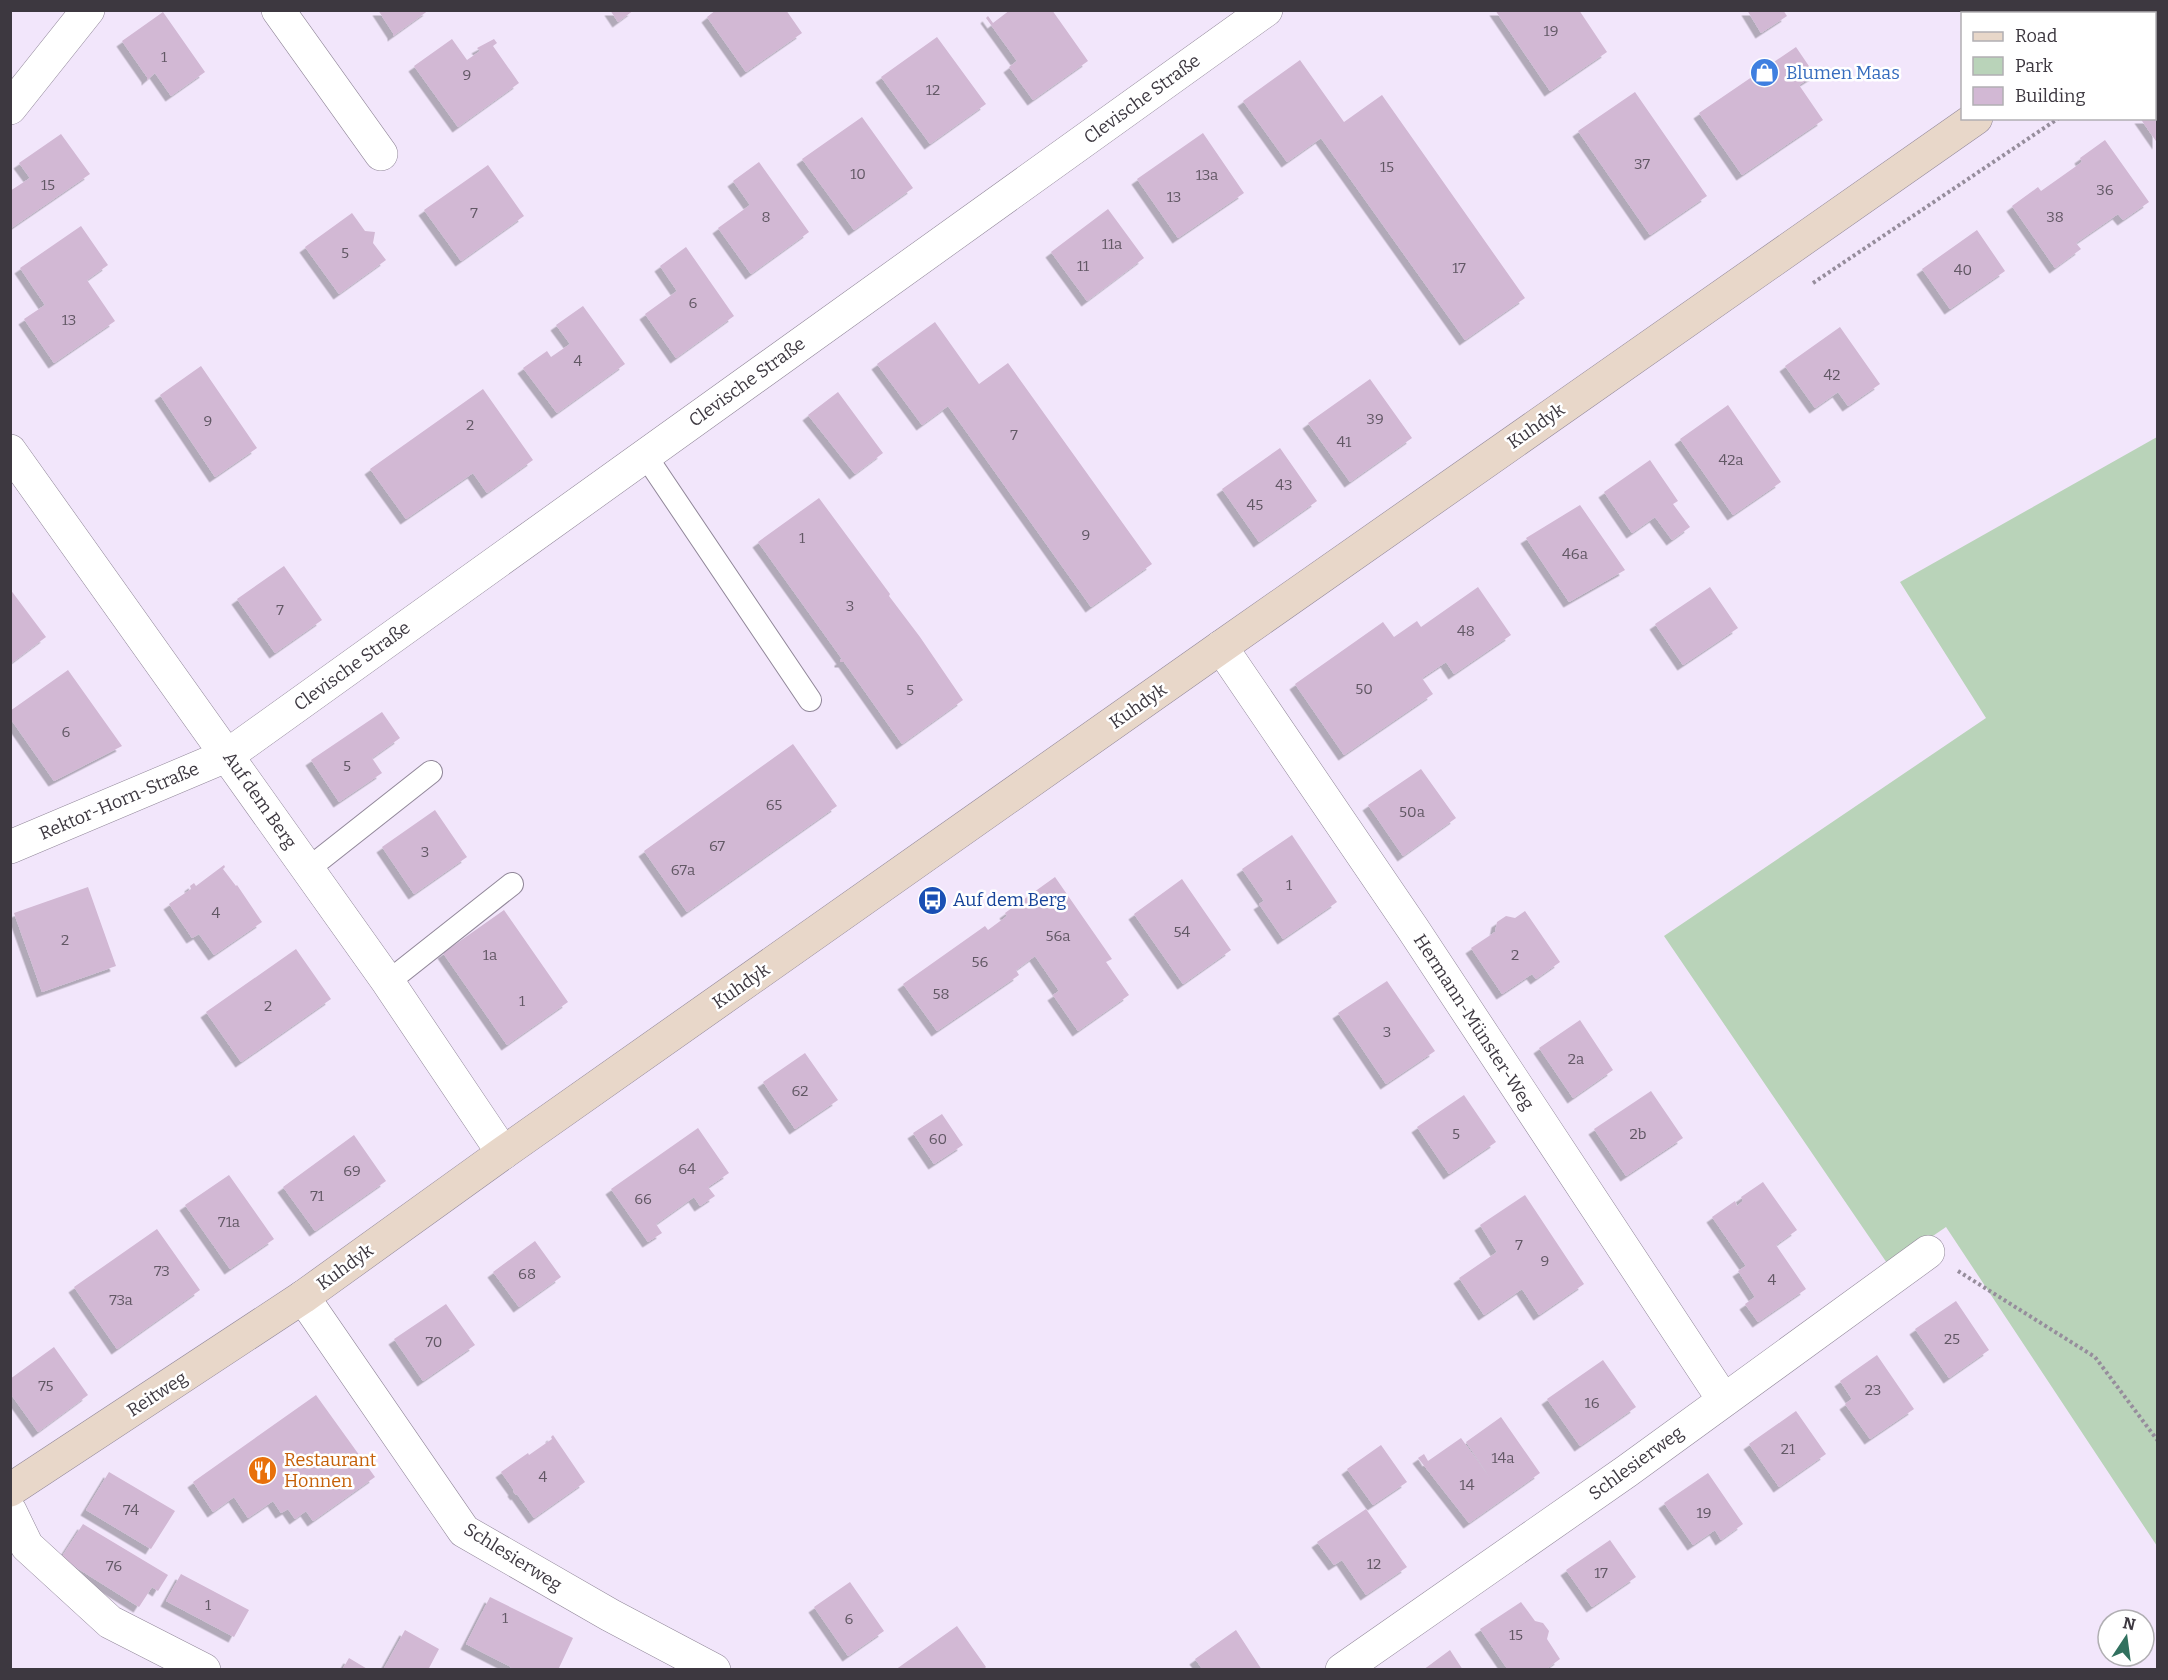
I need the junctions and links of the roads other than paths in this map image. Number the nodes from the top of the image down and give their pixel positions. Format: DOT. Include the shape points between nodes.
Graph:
graph roads {
  1 [pos="88,10"];
  2 [pos="278,10"];
  3 [pos="1266,10"];
  4 [pos="10,108"];
  5 [pos="1974,120"];
  6 [pos="381,154"];
  7 [pos="10,451"];
  8 [pos="645,455"];
  9 [pos="1221,647"];
  10 [pos="810,700"];
  11 [pos="228,754"];
  12 [pos="431,772"];
  13 [pos="10,847"];
  14 [pos="308,869"];
  15 [pos="512,884"];
  16 [pos="388,982"];
  17 [pos="503,1153"];
  18 [pos="1928,1252"];
  19 [pos="303,1297"];
  20 [pos="1724,1399"];
  21 [pos="10,1490"];
  22 [pos="10,1511"];
  23 [pos="204,1670"];
  24 [pos="714,1670"];
  25 [pos="1342,1670"];
  1 -- 4 [label="street"];
  2 -- 6 [label="street"];
  3 -- 8 [label="street, Clevische Straße"];
  5 -- 9 [label="main road, Kuhdyk"];
  7 -- 11 [label="street, Auf dem Berg"];
  8 -- 10 [label="lane"];
  8 -- 11 [label="street, Clevische Straße"];
  9 -- 17 [label="main road, Kuhdyk"];
  9 -- 20 [label="street, Hermann-Münster-Weg" via="1420,939"];
  11 -- 13 [label="street, Rektor-Horn-Straße"];
  11 -- 14 [label="street, Auf dem Berg"];
  12 -- 14 [label="lane"];
  14 -- 16 [label="street, Auf dem Berg"];
  15 -- 16 [label="lane"];
  16 -- 17 [label="street, Auf dem Berg"];
  17 -- 19 [label="main road, Kuhdyk"];
  18 -- 20 [label="street, Schlesierweg"];
  19 -- 21 [label="main road, Reitweg"];
  19 -- 24 [label="street, Schlesierweg" via="464,1531"];
  20 -- 25 [label="street, Schlesierweg"];
  22 -- 23 [label="street" via="27,1546 110,1622"];
}
